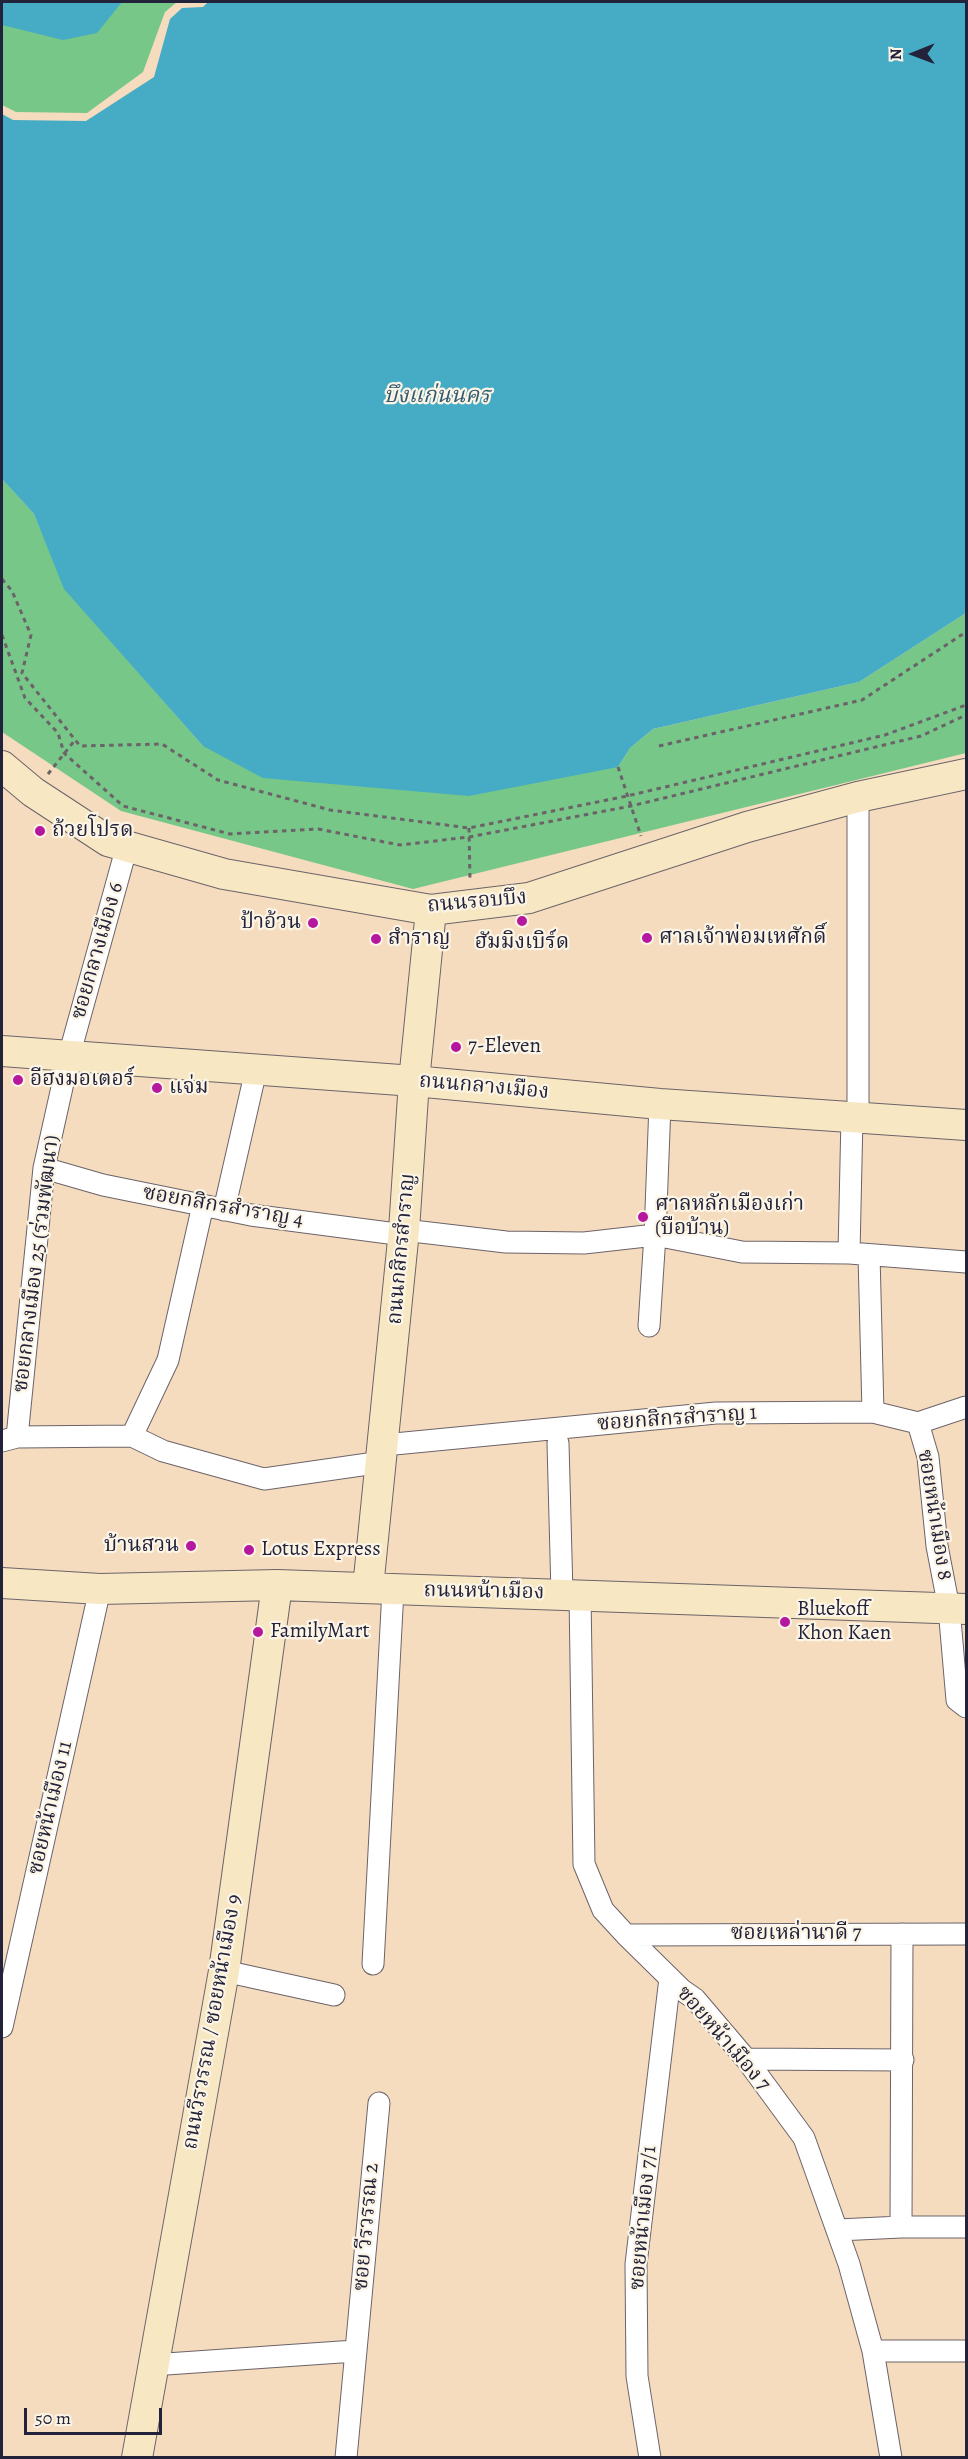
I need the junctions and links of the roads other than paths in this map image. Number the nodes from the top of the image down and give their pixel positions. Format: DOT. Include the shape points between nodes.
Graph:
graph roads {
  1 [pos="2,766"];
  2 [pos="966,774"];
  3 [pos="858,796"];
  4 [pos="127,846"];
  5 [pos="431,910"];
  6 [pos="2,1051"];
  7 [pos="69,1056"];
  8 [pos="256,1070"];
  9 [pos="414,1081"];
  10 [pos="660,1104"];
  11 [pos="855,1117"];
  12 [pos="966,1125"];
  13 [pos="44,1168"];
  14 [pos="203,1205"];
  15 [pos="224,1210"];
  16 [pos="404,1232"];
  17 [pos="655,1235"];
  18 [pos="859,1254"];
  19 [pos="966,1262"];
  20 [pos="649,1326"];
  21 [pos="966,1407"];
  22 [pos="873,1412"];
  23 [pos="918,1423"];
  24 [pos="132,1436"];
  25 [pos="9,1439"];
  26 [pos="558,1443"];
  27 [pos="383,1453"];
  28 [pos="2,1583"];
  29 [pos="277,1586"];
  30 [pos="100,1589"];
  31 [pos="380,1589"];
  32 [pos="571,1594"];
  33 [pos="958,1608"];
  34 [pos="966,1707"];
  35 [pos="902,1934"];
  36 [pos="966,1934"];
  37 [pos="626,1935"];
  38 [pos="373,1964"];
  39 [pos="224,1971"];
  40 [pos="670,1978"];
  41 [pos="334,1995"];
  42 [pos="2,2027"];
  43 [pos="746,2059"];
  44 [pos="903,2060"];
  45 [pos="379,2103"];
  46 [pos="901,2227"];
  47 [pos="966,2228"];
  48 [pos="838,2230"];
  49 [pos="873,2350"];
  50 [pos="355,2351"];
  51 [pos="966,2351"];
  52 [pos="152,2365"];
  53 [pos="137,2457"];
  54 [pos="346,2457"];
  55 [pos="650,2457"];
  56 [pos="891,2457"];
  1 -- 4 [label="street, ถนนรอบบึง" via="33,792 108,841"];
  2 -- 3 [label="street, ถนนรอบบึง"];
  3 -- 5 [label="street, ถนนรอบบึง" via="747,827 529,898"];
  3 -- 11 [label="street"];
  4 -- 5 [label="street, ถนนรอบบึง" via="224,874"];
  4 -- 7 [label="street, ซอยกลางเมือง 6"];
  5 -- 9 [label="street, ถนนกสิกรสำราญ"];
  6 -- 7 [label="street, ถนนกลางเมือง"];
  7 -- 8 [label="street, ถนนกลางเมือง"];
  7 -- 13 [label="street, ซอยกลางเมือง 25 (ร่วมพัฒนา)"];
  8 -- 9 [label="street, ถนนกลางเมือง"];
  8 -- 15 [label="street"];
  9 -- 10 [label="street, ถนนกลางเมือง"];
  9 -- 16 [label="street, ถนนกสิกรสำราญ"];
  10 -- 11 [label="street, ถนนกลางเมือง"];
  10 -- 17 [label="street"];
  11 -- 12 [label="street, ถนนกลางเมือง"];
  11 -- 18 [label="street"];
  13 -- 14 [label="street, ซอยกสิกรสำราญ 4" via="103,1185"];
  13 -- 25 [label="street, ซอยกลางเมือง 25 (ร่วมพัฒนา)"];
  14 -- 15 [label="street, ซอยกสิกรสำราญ 4"];
  14 -- 24 [label="street" via="168,1360"];
  15 -- 16 [label="street, ซอยกสิกรสำราญ 4"];
  16 -- 17 [label="street, ซอยกสิกรสำราญ 4" via="506,1242 584,1243"];
  16 -- 27 [label="street, ถนนกสิกรสำราญ"];
  17 -- 18 [label="street, ซอยกสิกรสำราญ 4" via="742,1252"];
  17 -- 20 [label="street"];
  18 -- 19 [label="street, ซอยกสิกรสำราญ 4"];
  18 -- 22 [label="street"];
  21 -- 23 [label="street"];
  22 -- 23 [label="street, ซอยกสิกรสำราญ 1"];
  22 -- 27 [label="street, ซอยกสิกรสำราญ 1" via="716,1413"];
  23 -- 33 [label="street, ซอยหน้าเมือง 8" via="928,1457 938,1546"];
  24 -- 25 [label="street"];
  24 -- 27 [label="street, ซอยกสิกรสำราญ 1" via="163,1451 264,1479"];
  26 -- 32 [label="street, ซอยหน้าเมือง 7"];
  27 -- 31 [label="street, ถนนกสิกรสำราญ"];
  28 -- 30 [label="street, ถนนหน้าเมือง"];
  29 -- 30 [label="street, ถนนหน้าเมือง"];
  29 -- 31 [label="street, ถนนหน้าเมือง"];
  29 -- 39 [label="street, ถนนวีรวรรณ / ซอยหน้าเมือง 9"];
  30 -- 42 [label="street, ซอยหน้าเมือง 11"];
  31 -- 32 [label="street, ถนนหน้าเมือง"];
  31 -- 38 [label="street"];
  32 -- 33 [label="street, ถนนหน้าเมือง"];
  32 -- 37 [label="street, ซอยหน้าเมือง 7" via="584,1864 603,1910"];
  33 -- 34 [label="street, ซอยหน้าเมือง 8" via="957,1700"];
  35 -- 36 [label="street, ซอยเหล่านาดี 7"];
  35 -- 37 [label="street, ซอยเหล่านาดี 7"];
  35 -- 44 [label="street"];
  37 -- 40 [label="street, ซอยหน้าเมือง 7"];
  39 -- 41 [label="street"];
  39 -- 52 [label="street, ถนนวีรวรรณ / ซอยหน้าเมือง 9"];
  40 -- 43 [label="street, ซอยหน้าเมือง 7" via="695,1999"];
  40 -- 55 [label="street, ซอยหน้าเมือง 7/1" via="636,2264 637,2376"];
  43 -- 44 [label="street"];
  43 -- 48 [label="street, ซอยหน้าเมือง 7" via="804,2138"];
  44 -- 46 [label="street"];
  45 -- 50 [label="street, ซอย วีรวรรณ 2"];
  46 -- 47 [label="street"];
  46 -- 48 [label="street"];
  48 -- 49 [label="street, ซอยหน้าเมือง 7"];
  49 -- 51 [label="street"];
  49 -- 56 [label="street, ซอยหน้าเมือง 7"];
  50 -- 52 [label="street"];
  50 -- 54 [label="street, ซอย วีรวรรณ 2"];
  52 -- 53 [label="street, ถนนวีรวรรณ / ซอยหน้าเมือง 9"];
}
